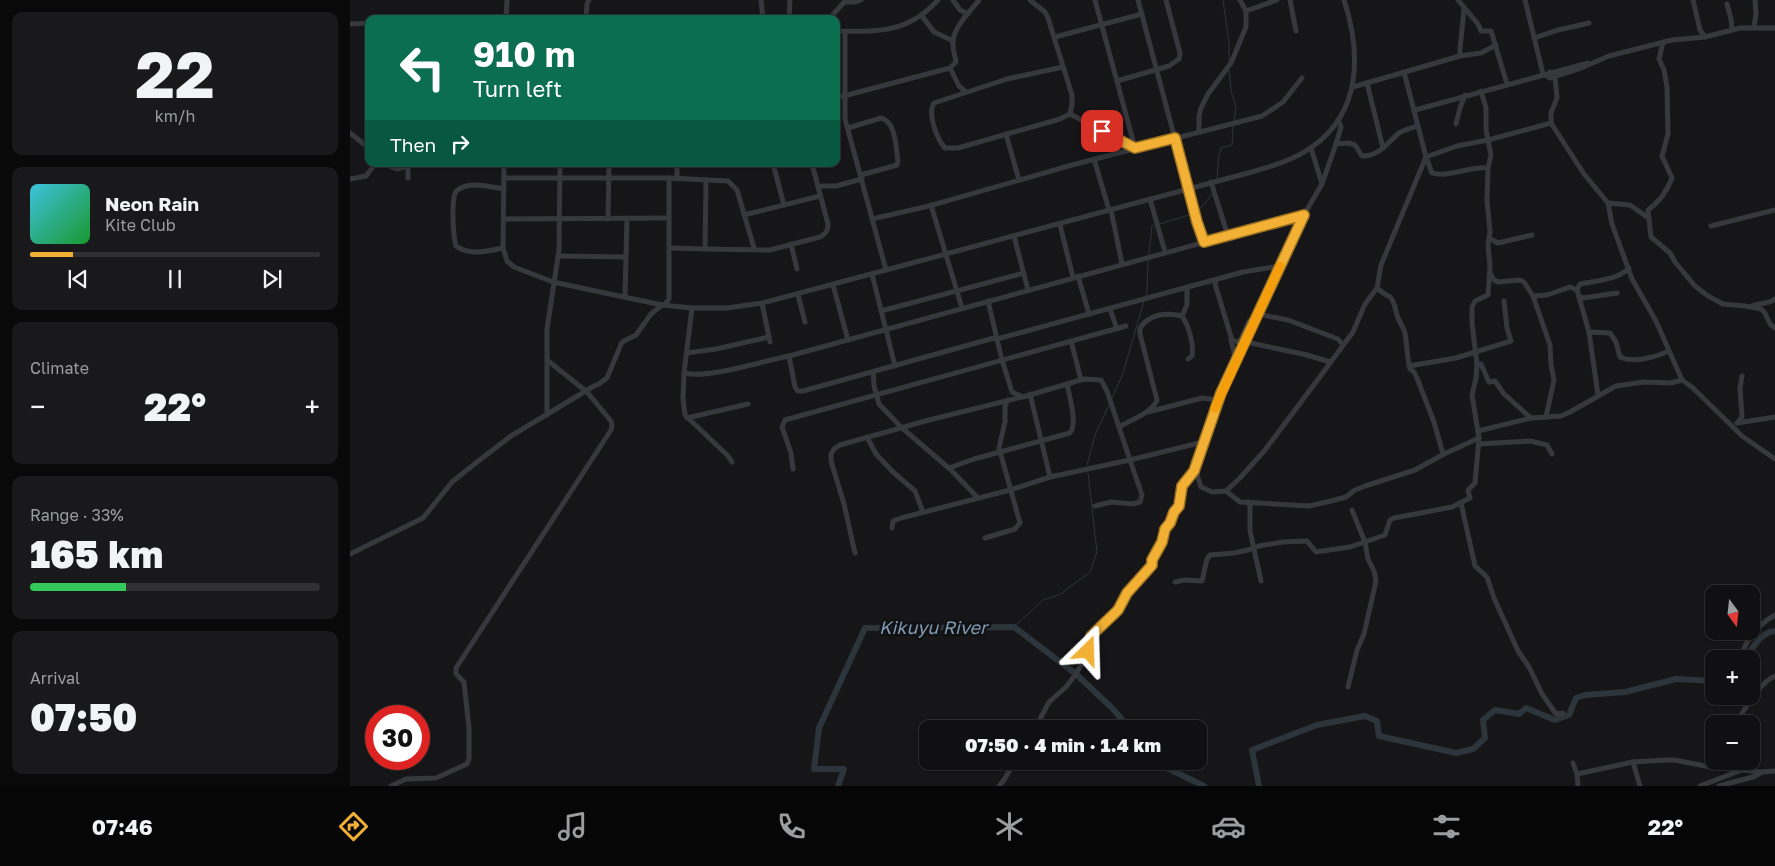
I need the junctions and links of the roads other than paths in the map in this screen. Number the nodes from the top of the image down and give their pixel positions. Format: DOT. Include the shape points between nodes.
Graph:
graph roads {
  1 [pos="507,0"];
  2 [pos="589,0"];
  3 [pos="760,0"];
  4 [pos="790,0"];
  5 [pos="861,0"];
  6 [pos="938,0"];
  7 [pos="953,0"];
  8 [pos="979,0"];
  9 [pos="1030,0"];
  10 [pos="1095,0"];
  11 [pos="1138,0"];
  12 [pos="1166,0"];
  13 [pos="1240,0"];
  14 [pos="1277,0"];
  15 [pos="1290,0"];
  16 [pos="1344,0"];
  17 [pos="1458,0"];
  18 [pos="1525,0"];
  19 [pos="1693,0"];
  20 [pos="1755,0"];
  21 [pos="846,1"];
  22 [pos="1727,4"];
  23 [pos="1464,8"];
  24 [pos="960,10"];
  25 [pos="1246,11"];
  26 [pos="968,14"];
  27 [pos="1142,14"];
  28 [pos="506,15"];
  29 [pos="586,15"];
  30 [pos="762,15"];
  31 [pos="789,15"];
  32 [pos="833,15"];
  33 [pos="922,16"];
  34 [pos="962,21"];
  35 [pos="365,23"];
  36 [pos="1588,23"];
  37 [pos="350,24"];
  38 [pos="1102,24"];
  39 [pos="1754,27"];
  40 [pos="1775,28"];
  41 [pos="1732,30"];
  42 [pos="1296,31"];
  43 [pos="840,32"];
  44 [pos="845,32"];
  45 [pos="1055,37"];
  46 [pos="1705,37"];
  47 [pos="1534,38"];
  48 [pos="952,41"];
  49 [pos="1663,42"];
  50 [pos="1496,45"];
  51 [pos="1460,56"];
  52 [pos="1596,62"];
  53 [pos="1064,67"];
  54 [pos="950,68"];
  55 [pos="1156,70"];
  56 [pos="1404,72"];
  57 [pos="1550,72"];
  58 [pos="1543,74"];
  59 [pos="1555,77"];
  60 [pos="1302,78"];
  61 [pos="1117,81"];
  62 [pos="1367,83"];
  63 [pos="1507,84"];
  64 [pos="1353,87"];
  65 [pos="1481,91"];
  66 [pos="966,92"];
  67 [pos="845,96"];
  68 [pos="1465,96"];
  69 [pos="840,97"];
  70 [pos="1415,110"];
  71 [pos="1070,114"];
  72 [pos="1338,120"];
  73 [pos="1551,123"];
  74 [pos="1456,124"];
  75 [pos="1418,126"];
  76 [pos="848,128"];
  77 [pos="1199,132"];
  78 [pos="1006,134"];
  79 [pos="351,135"];
  80 [pos="1380,137"];
  81 [pos="1175,138"];
  82 [pos="1393,139"];
  83 [pos="1488,140"];
  84 [pos="1336,144"];
  85 [pos="365,145"];
  86 [pos="1135,148"];
  87 [pos="1311,148"];
  88 [pos="1382,148"];
  89 [pos="1426,157"];
  90 [pos="1094,159"];
  91 [pos="373,167"];
  92 [pos="408,167"];
  93 [pos="504,167"];
  94 [pos="560,167"];
  95 [pos="609,167"];
  96 [pos="677,167"];
  97 [pos="774,167"];
  98 [pos="813,167"];
  99 [pos="1488,168"];
  100 [pos="862,177"];
  101 [pos="408,178"];
  102 [pos="504,178"];
  103 [pos="560,178"];
  104 [pos="609,178"];
  105 [pos="669,178"];
  106 [pos="350,179"];
  107 [pos="677,179"];
  108 [pos="706,180"];
  109 [pos="1019,180"];
  110 [pos="1211,182"];
  111 [pos="1322,184"];
  112 [pos="504,189"];
  113 [pos="1188,189"];
  114 [pos="819,191"];
  115 [pos="1150,199"];
  116 [pos="1608,202"];
  117 [pos="784,205"];
  118 [pos="931,205"];
  119 [pos="1110,210"];
  120 [pos="1775,210"];
  121 [pos="744,215"];
  122 [pos="1304,215"];
  123 [pos="1648,217"];
  124 [pos="559,218"];
  125 [pos="608,218"];
  126 [pos="627,218"];
  127 [pos="669,218"];
  128 [pos="504,219"];
  129 [pos="872,219"];
  130 [pos="1060,225"];
  131 [pos="1711,226"];
  132 [pos="1532,235"];
  133 [pos="1014,236"];
  134 [pos="1228,236"];
  135 [pos="1489,238"];
  136 [pos="1204,242"];
  137 [pos="790,244"];
  138 [pos="504,248"];
  139 [pos="670,248"];
  140 [pos="754,248"];
  141 [pos="706,249"];
  142 [pos="1165,252"];
  143 [pos="945,255"];
  144 [pos="558,256"];
  145 [pos="626,257"];
  146 [pos="1122,264"];
  147 [pos="1280,266"];
  148 [pos="1629,268"];
  149 [pos="797,269"];
  150 [pos="886,270"];
  151 [pos="1024,273"];
  152 [pos="1490,273"];
  153 [pos="872,274"];
  154 [pos="1076,277"];
  155 [pos="1216,280"];
  156 [pos="553,282"];
  157 [pos="1580,284"];
  158 [pos="833,285"];
  159 [pos="1570,287"];
  160 [pos="1187,288"];
  161 [pos="1377,288"];
  162 [pos="1028,290"];
  163 [pos="1577,290"];
  164 [pos="957,291"];
  165 [pos="1616,293"];
  166 [pos="798,295"];
  167 [pos="1533,296"];
  168 [pos="1579,296"];
  169 [pos="625,297"];
  170 [pos="1775,299"];
  171 [pos="988,301"];
  172 [pos="1504,301"];
  173 [pos="762,303"];
  174 [pos="663,305"];
  175 [pos="1752,306"];
  176 [pos="692,308"];
  177 [pos="962,308"];
  178 [pos="1110,309"];
  179 [pos="881,312"];
  180 [pos="1258,313"];
  181 [pos="1089,314"];
  182 [pos="1182,316"];
  183 [pos="805,322"];
  184 [pos="1126,326"];
  185 [pos="1775,328"];
  186 [pos="1117,329"];
  187 [pos="886,330"];
  188 [pos="1589,332"];
  189 [pos="1230,337"];
  190 [pos="997,339"];
  191 [pos="848,340"];
  192 [pos="1071,341"];
  193 [pos="1243,341"];
  194 [pos="1343,345"];
  195 [pos="1476,351"];
  196 [pos="1669,351"];
  197 [pos="686,353"];
  198 [pos="789,356"];
  199 [pos="547,360"];
  200 [pos="1002,360"];
  201 [pos="1188,360"];
  202 [pos="1330,362"];
  203 [pos="1235,364"];
  204 [pos="1477,364"];
  205 [pos="895,366"];
  206 [pos="1409,366"];
  207 [pos="873,372"];
  208 [pos="684,373"];
  209 [pos="1742,376"];
  210 [pos="1081,380"];
  211 [pos="1682,380"];
  212 [pos="1067,384"];
  213 [pos="586,392"];
  214 [pos="875,394"];
  215 [pos="1030,394"];
  216 [pos="1598,395"];
  217 [pos="1023,396"];
  218 [pos="1008,400"];
  219 [pos="1218,400"];
  220 [pos="748,404"];
  221 [pos="1144,413"];
  222 [pos="547,415"];
  223 [pos="1775,417"];
  224 [pos="687,418"];
  225 [pos="1531,418"];
  226 [pos="1546,418"];
  227 [pos="1737,423"];
  228 [pos="1731,425"];
  229 [pos="1119,426"];
  230 [pos="902,428"];
  231 [pos="1478,431"];
  232 [pos="866,437"];
  233 [pos="1041,441"];
  234 [pos="1479,441"];
  235 [pos="1203,442"];
  236 [pos="1000,453"];
  237 [pos="1443,454"];
  238 [pos="1552,454"];
  239 [pos="1775,459"];
  240 [pos="1130,460"];
  241 [pos="732,462"];
  242 [pos="1195,467"];
  243 [pos="949,468"];
  244 [pos="793,469"];
  245 [pos="1050,477"];
  246 [pos="1010,490"];
  247 [pos="1226,491"];
  248 [pos="978,498"];
  249 [pos="1248,502"];
  250 [pos="1461,503"];
  251 [pos="1095,506"];
  252 [pos="1352,510"];
  253 [pos="923,512"];
  254 [pos="892,528"];
  255 [pos="985,538"];
  256 [pos="1364,542"];
  257 [pos="1252,548"];
  258 [pos="855,553"];
  259 [pos="350,554"];
  260 [pos="1261,581"];
  261 [pos="1175,582"];
  262 [pos="1775,615"];
  263 [pos="1744,650"];
  264 [pos="1775,676"];
  265 [pos="1348,688"];
  266 [pos="1760,689"];
  267 [pos="1563,713"];
  268 [pos="1040,720"];
  269 [pos="1633,762"];
  270 [pos="1572,763"];
  271 [pos="1705,766"];
  272 [pos="1010,770"];
  273 [pos="1744,770"];
  274 [pos="1775,771"];
  275 [pos="1762,772"];
  276 [pos="1577,774"];
  277 [pos="1731,774"];
  278 [pos="392,786"];
  279 [pos="999,786"];
  280 [pos="1578,786"];
  281 [pos="1640,786"];
  282 [pos="1700,786"];
  283 [pos="1720,786"];
  1 -- 28 [label="street"];
  2 -- 29 [label="street"];
  3 -- 30 [label="street"];
  4 -- 31 [label="street"];
  5 -- 21 [label="street"];
  6 -- 33 [label="street"];
  7 -- 24 [label="street"];
  8 -- 26 [label="street"];
  9 -- 45 [label="street" via="1045,12"];
  10 -- 38 [label="street"];
  11 -- 27 [label="street"];
  12 -- 55 [label="street" via="1180,55 1176,62"];
  13 -- 25 [label="street"];
  14 -- 25 [label="street"];
  15 -- 42 [label="street"];
  16 -- 64 [label="street" via="1355,53"];
  17 -- 23 [label="street"];
  18 -- 47 [label="street"];
  19 -- 46 [label="street" via="1700,30"];
  20 -- 39 [label="street"];
  21 -- 32 [label="street"];
  22 -- 41 [label="street"];
  23 -- 50 [label="street" via="1480,31 1491,31"];
  23 -- 51 [label="street"];
  24 -- 26 [label="street"];
  24 -- 34 [label="street"];
  25 -- 77 [label="street" via="1246,27 1231,63 1201,108"];
  26 -- 34 [label="street"];
  27 -- 38 [label="street"];
  27 -- 55 [label="street"];
  33 -- 44 [label="street" via="886,31"];
  33 -- 48 [label="street" via="934,32"];
  34 -- 48 [label="street"];
  35 -- 37 [label="street"];
  36 -- 47 [label="street"];
  38 -- 45 [label="street"];
  38 -- 61 [label="street"];
  39 -- 40 [label="street"];
  39 -- 41 [label="street"];
  41 -- 46 [label="street"];
  43 -- 44 [label="street"];
  44 -- 67 [label="street"];
  45 -- 53 [label="street"];
  46 -- 49 [label="street"];
  47 -- 58 [label="street"];
  48 -- 54 [label="street" via="956,62"];
  49 -- 52 [label="street"];
  49 -- 123 [label="street" via="1659,59 1667,87 1668,134 1662,156 1672,178 1655,206 1649,208"];
  50 -- 51 [label="street" via="1481,53"];
  50 -- 63 [label="street"];
  51 -- 56 [label="street"];
  52 -- 57 [label="street"];
  52 -- 59 [label="street"];
  53 -- 66 [label="street"];
  53 -- 71 [label="street" via="1072,95"];
  54 -- 66 [label="street"];
  54 -- 67 [label="street"];
  55 -- 61 [label="street"];
  55 -- 81 [label="street"];
  56 -- 62 [label="street"];
  56 -- 70 [label="street"];
  57 -- 58 [label="street"];
  57 -- 59 [label="street"];
  58 -- 59 [label="street"];
  58 -- 63 [label="street"];
  59 -- 73 [label="street" via="1557,98"];
  60 -- 77 [label="street" via="1283,102 1266,114"];
  61 -- 86 [label="street"];
  62 -- 64 [label="street"];
  62 -- 80 [label="street"];
  63 -- 65 [label="street"];
  64 -- 72 [label="street"];
  65 -- 68 [label="street"];
  65 -- 83 [label="street" via="1486,108"];
  66 -- 78 [label="street" via="931,107 936,134 945,148 958,148"];
  67 -- 69 [label="street"];
  67 -- 76 [label="street" via="844,116"];
  68 -- 70 [label="street"];
  68 -- 74 [label="street"];
  70 -- 75 [label="street"];
  71 -- 78 [label="street" via="1060,120"];
  71 -- 86 [label="street"];
  72 -- 84 [label="street" via="1341,127"];
  72 -- 87 [label="street"];
  73 -- 83 [label="street"];
  73 -- 116 [label="street" via="1584,174"];
  75 -- 82 [label="street" via="1401,132"];
  75 -- 89 [label="street"];
  76 -- 100 [label="street"];
  76 -- 100 [label="street" via="881,118 887,121 893,132 897,165"];
  77 -- 81 [label="street"];
  78 -- 109 [label="street"];
  79 -- 85 [label="street"];
  80 -- 82 [label="street"];
  80 -- 88 [label="street"];
  81 -- 86 [label="street"];
  81 -- 113 [label="street"];
  82 -- 88 [label="street"];
  83 -- 89 [label="street"];
  83 -- 99 [label="street" via="1492,155"];
  84 -- 88 [label="street" via="1355,145 1362,156 1377,153"];
  84 -- 111 [label="street"];
  86 -- 90 [label="street"];
  87 -- 110 [label="street" via="1273,166"];
  87 -- 111 [label="street"];
  89 -- 99 [label="street" via="1435,174"];
  89 -- 161 [label="street" via="1381,265"];
  90 -- 109 [label="street"];
  90 -- 119 [label="street"];
  91 -- 106 [label="street" via="366,176"];
  92 -- 101 [label="street"];
  93 -- 102 [label="street"];
  94 -- 103 [label="street"];
  95 -- 104 [label="street"];
  96 -- 107 [label="street"];
  97 -- 117 [label="street"];
  98 -- 114 [label="street"];
  99 -- 135 [label="street"];
  100 -- 114 [label="street"];
  100 -- 129 [label="street"];
  102 -- 103 [label="street"];
  102 -- 112 [label="street"];
  103 -- 104 [label="street"];
  103 -- 124 [label="street"];
  104 -- 105 [label="street"];
  104 -- 125 [label="street"];
  105 -- 107 [label="street"];
  105 -- 127 [label="street"];
  107 -- 108 [label="street"];
  108 -- 121 [label="street" via="728,181 734,186"];
  108 -- 141 [label="street"];
  109 -- 118 [label="street"];
  110 -- 113 [label="street"];
  110 -- 134 [label="street"];
  111 -- 122 [label="street"];
  112 -- 128 [label="street"];
  112 -- 138 [label="street" via="467,186 456,191 454,199 456,246 473,252"];
  113 -- 115 [label="street"];
  113 -- 136 [label="street"];
  114 -- 117 [label="street"];
  114 -- 137 [label="street" via="828,229 820,237"];
  115 -- 119 [label="street"];
  115 -- 142 [label="street"];
  116 -- 123 [label="street" via="1630,204"];
  116 -- 148 [label="street" via="1612,224"];
  117 -- 121 [label="street"];
  118 -- 129 [label="street"];
  118 -- 143 [label="street"];
  119 -- 130 [label="street"];
  119 -- 146 [label="street"];
  120 -- 131 [label="street"];
  121 -- 140 [label="street"];
  122 -- 134 [label="street"];
  122 -- 147 [label="street"];
  123 -- 175 [label="street" via="1651,237 1670,253 1694,286 1723,304"];
  124 -- 125 [label="street"];
  124 -- 128 [label="street"];
  124 -- 144 [label="street"];
  125 -- 126 [label="street"];
  126 -- 127 [label="street"];
  126 -- 145 [label="street"];
  127 -- 139 [label="street"];
  128 -- 138 [label="street"];
  129 -- 150 [label="street"];
  130 -- 133 [label="street"];
  130 -- 154 [label="street"];
  132 -- 135 [label="street" via="1498,243"];
  133 -- 143 [label="street"];
  133 -- 151 [label="street"];
  134 -- 136 [label="street"];
  135 -- 152 [label="street"];
  136 -- 142 [label="street"];
  137 -- 140 [label="street" via="770,250"];
  137 -- 149 [label="street"];
  138 -- 156 [label="street" via="507,261 514,267"];
  139 -- 141 [label="street"];
  139 -- 174 [label="street" via="669,299"];
  140 -- 141 [label="street"];
  142 -- 146 [label="street"];
  143 -- 150 [label="street"];
  143 -- 164 [label="street"];
  144 -- 145 [label="street"];
  144 -- 156 [label="street"];
  145 -- 169 [label="street"];
  146 -- 154 [label="street"];
  147 -- 155 [label="street"];
  147 -- 180 [label="street"];
  148 -- 157 [label="street" via="1615,276"];
  148 -- 196 [label="street"];
  150 -- 153 [label="street"];
  151 -- 162 [label="street"];
  151 -- 164 [label="street"];
  152 -- 167 [label="street" via="1498,282 1524,282"];
  152 -- 195 [label="street" via="1488,295 1475,301 1472,307"];
  153 -- 158 [label="street"];
  153 -- 179 [label="street"];
  154 -- 162 [label="street"];
  154 -- 181 [label="street"];
  155 -- 160 [label="street"];
  155 -- 189 [label="street"];
  156 -- 169 [label="street"];
  156 -- 199 [label="street"];
  157 -- 159 [label="street"];
  157 -- 163 [label="street"];
  158 -- 166 [label="street"];
  158 -- 191 [label="street"];
  159 -- 163 [label="street"];
  159 -- 167 [label="street"];
  160 -- 178 [label="street"];
  160 -- 182 [label="street" via="1187,305"];
  161 -- 194 [label="street"];
  161 -- 206 [label="street" via="1390,298 1396,308"];
  162 -- 171 [label="street"];
  163 -- 168 [label="street"];
  164 -- 177 [label="street"];
  164 -- 179 [label="street"];
  165 -- 168 [label="street"];
  166 -- 173 [label="street"];
  166 -- 183 [label="street"];
  167 -- 226 [label="street" via="1550,345 1554,380"];
  168 -- 188 [label="street"];
  169 -- 174 [label="street"];
  170 -- 175 [label="street"];
  171 -- 177 [label="street"];
  171 -- 190 [label="street"];
  172 -- 195 [label="street" via="1511,341"];
  173 -- 176 [label="street"];
  173 -- 197 [label="street" via="769,340"];
  174 -- 176 [label="street"];
  174 -- 213 [label="street" via="651,314 636,334 622,342 607,378"];
  175 -- 185 [label="street" via="1764,311"];
  176 -- 197 [label="street"];
  177 -- 187 [label="street"];
  178 -- 181 [label="street"];
  178 -- 186 [label="street"];
  179 -- 187 [label="street"];
  180 -- 193 [label="street"];
  180 -- 194 [label="street" via="1288,320 1338,339"];
  181 -- 190 [label="street"];
  182 -- 201 [label="street" via="1193,347"];
  182 -- 221 [label="street" via="1159,316 1140,328 1157,400"];
  184 -- 186 [label="street"];
  186 -- 192 [label="street"];
  187 -- 191 [label="street"];
  187 -- 205 [label="street"];
  188 -- 196 [label="street" via="1610,333 1620,357 1624,359 1644,359"];
  188 -- 216 [label="street"];
  189 -- 193 [label="street" via="1235,342"];
  189 -- 203 [label="street"];
  190 -- 200 [label="street"];
  190 -- 205 [label="street"];
  191 -- 198 [label="street"];
  192 -- 200 [label="street"];
  192 -- 210 [label="street"];
  193 -- 202 [label="street"];
  193 -- 203 [label="street"];
  194 -- 202 [label="street"];
  195 -- 204 [label="street"];
  195 -- 206 [label="street"];
  196 -- 211 [label="street"];
  197 -- 208 [label="street"];
  198 -- 207 [label="street" via="793,379 798,390 803,391"];
  198 -- 208 [label="street" via="724,371"];
  199 -- 213 [label="street"];
  199 -- 222 [label="street"];
  200 -- 214 [label="street"];
  200 -- 217 [label="street" via="1012,392"];
  202 -- 247 [label="street" via="1268,446"];
  203 -- 219 [label="street"];
  204 -- 225 [label="street" via="1481,364 1489,382 1495,381 1504,394"];
  204 -- 231 [label="street" via="1472,395"];
  205 -- 207 [label="street"];
  206 -- 237 [label="street" via="1417,378"];
  207 -- 214 [label="street"];
  208 -- 224 [label="street" via="683,398"];
  209 -- 227 [label="street" via="1742,417"];
  210 -- 212 [label="street"];
  210 -- 229 [label="street" via="1101,380"];
  211 -- 216 [label="street" via="1671,384 1626,384"];
  211 -- 228 [label="street"];
  212 -- 215 [label="street"];
  212 -- 233 [label="street" via="1073,430"];
  213 -- 222 [label="street"];
  213 -- 278 [label="street" via="611,422 611,430 456,668 456,674 464,682 469,728 467,764 436,778 406,779"];
  214 -- 230 [label="street" via="879,404"];
  214 -- 244 [label="street" via="785,420 782,427 792,453"];
  215 -- 217 [label="street"];
  215 -- 233 [label="street"];
  216 -- 226 [label="street" via="1570,412"];
  217 -- 218 [label="street"];
  218 -- 230 [label="street"];
  218 -- 236 [label="street" via="999,442"];
  219 -- 221 [label="street" via="1202,398"];
  219 -- 235 [label="street"];
  220 -- 224 [label="street"];
  221 -- 229 [label="street"];
  222 -- 259 [label="street" via="511,436 457,477 423,518"];
  223 -- 227 [label="street"];
  224 -- 241 [label="street"];
  225 -- 226 [label="street"];
  225 -- 231 [label="street"];
  227 -- 228 [label="street"];
  228 -- 239 [label="street"];
  229 -- 240 [label="street"];
  230 -- 232 [label="street"];
  230 -- 243 [label="street"];
  231 -- 234 [label="street"];
  232 -- 253 [label="street" via="876,454 915,491"];
  232 -- 258 [label="street" via="840,445 831,454"];
  233 -- 236 [label="street"];
  233 -- 245 [label="street"];
  234 -- 237 [label="street"];
  234 -- 238 [label="street" via="1530,441 1547,445"];
  234 -- 250 [label="street" via="1475,483 1468,490 1470,498"];
  235 -- 240 [label="street"];
  235 -- 242 [label="street"];
  236 -- 243 [label="street"];
  236 -- 246 [label="street"];
  237 -- 249 [label="street" via="1415,470 1365,486 1336,500 1309,506"];
  240 -- 245 [label="street"];
  240 -- 251 [label="street" via="1142,495 1140,502 1111,502"];
  242 -- 247 [label="street" via="1204,490"];
  242 -- 268 [label="street" via="1182,486 1179,506 1165,529 1152,565 1127,593 1118,610 1090,637 1086,656 1066,687 1049,702"];
  243 -- 248 [label="street"];
  245 -- 246 [label="street"];
  246 -- 248 [label="street"];
  246 -- 255 [label="street" via="1020,523 1015,529"];
  247 -- 249 [label="street" via="1236,500"];
  248 -- 253 [label="street"];
  249 -- 257 [label="street"];
  250 -- 256 [label="street" via="1394,518 1390,520 1386,535"];
  250 -- 267 [label="street" via="1475,566 1487,577 1507,627 1542,694 1556,714"];
  252 -- 256 [label="street"];
  253 -- 254 [label="street" via="893,521"];
  256 -- 257 [label="street" via="1316,552 1307,541"];
  256 -- 265 [label="street" via="1376,582"];
  257 -- 260 [label="street"];
  257 -- 261 [label="street" via="1210,555 1202,581"];
  262 -- 263 [label="street" via="1751,634"];
  264 -- 266 [label="street"];
  269 -- 271 [label="street" via="1674,760"];
  269 -- 276 [label="street"];
  269 -- 281 [label="street"];
  270 -- 276 [label="street"];
  272 -- 279 [label="street"];
  273 -- 275 [label="street"];
  273 -- 277 [label="street"];
  274 -- 275 [label="street"];
  275 -- 283 [label="street"];
  276 -- 280 [label="street"];
  277 -- 282 [label="street"];
  277 -- 283 [label="street"];
}
